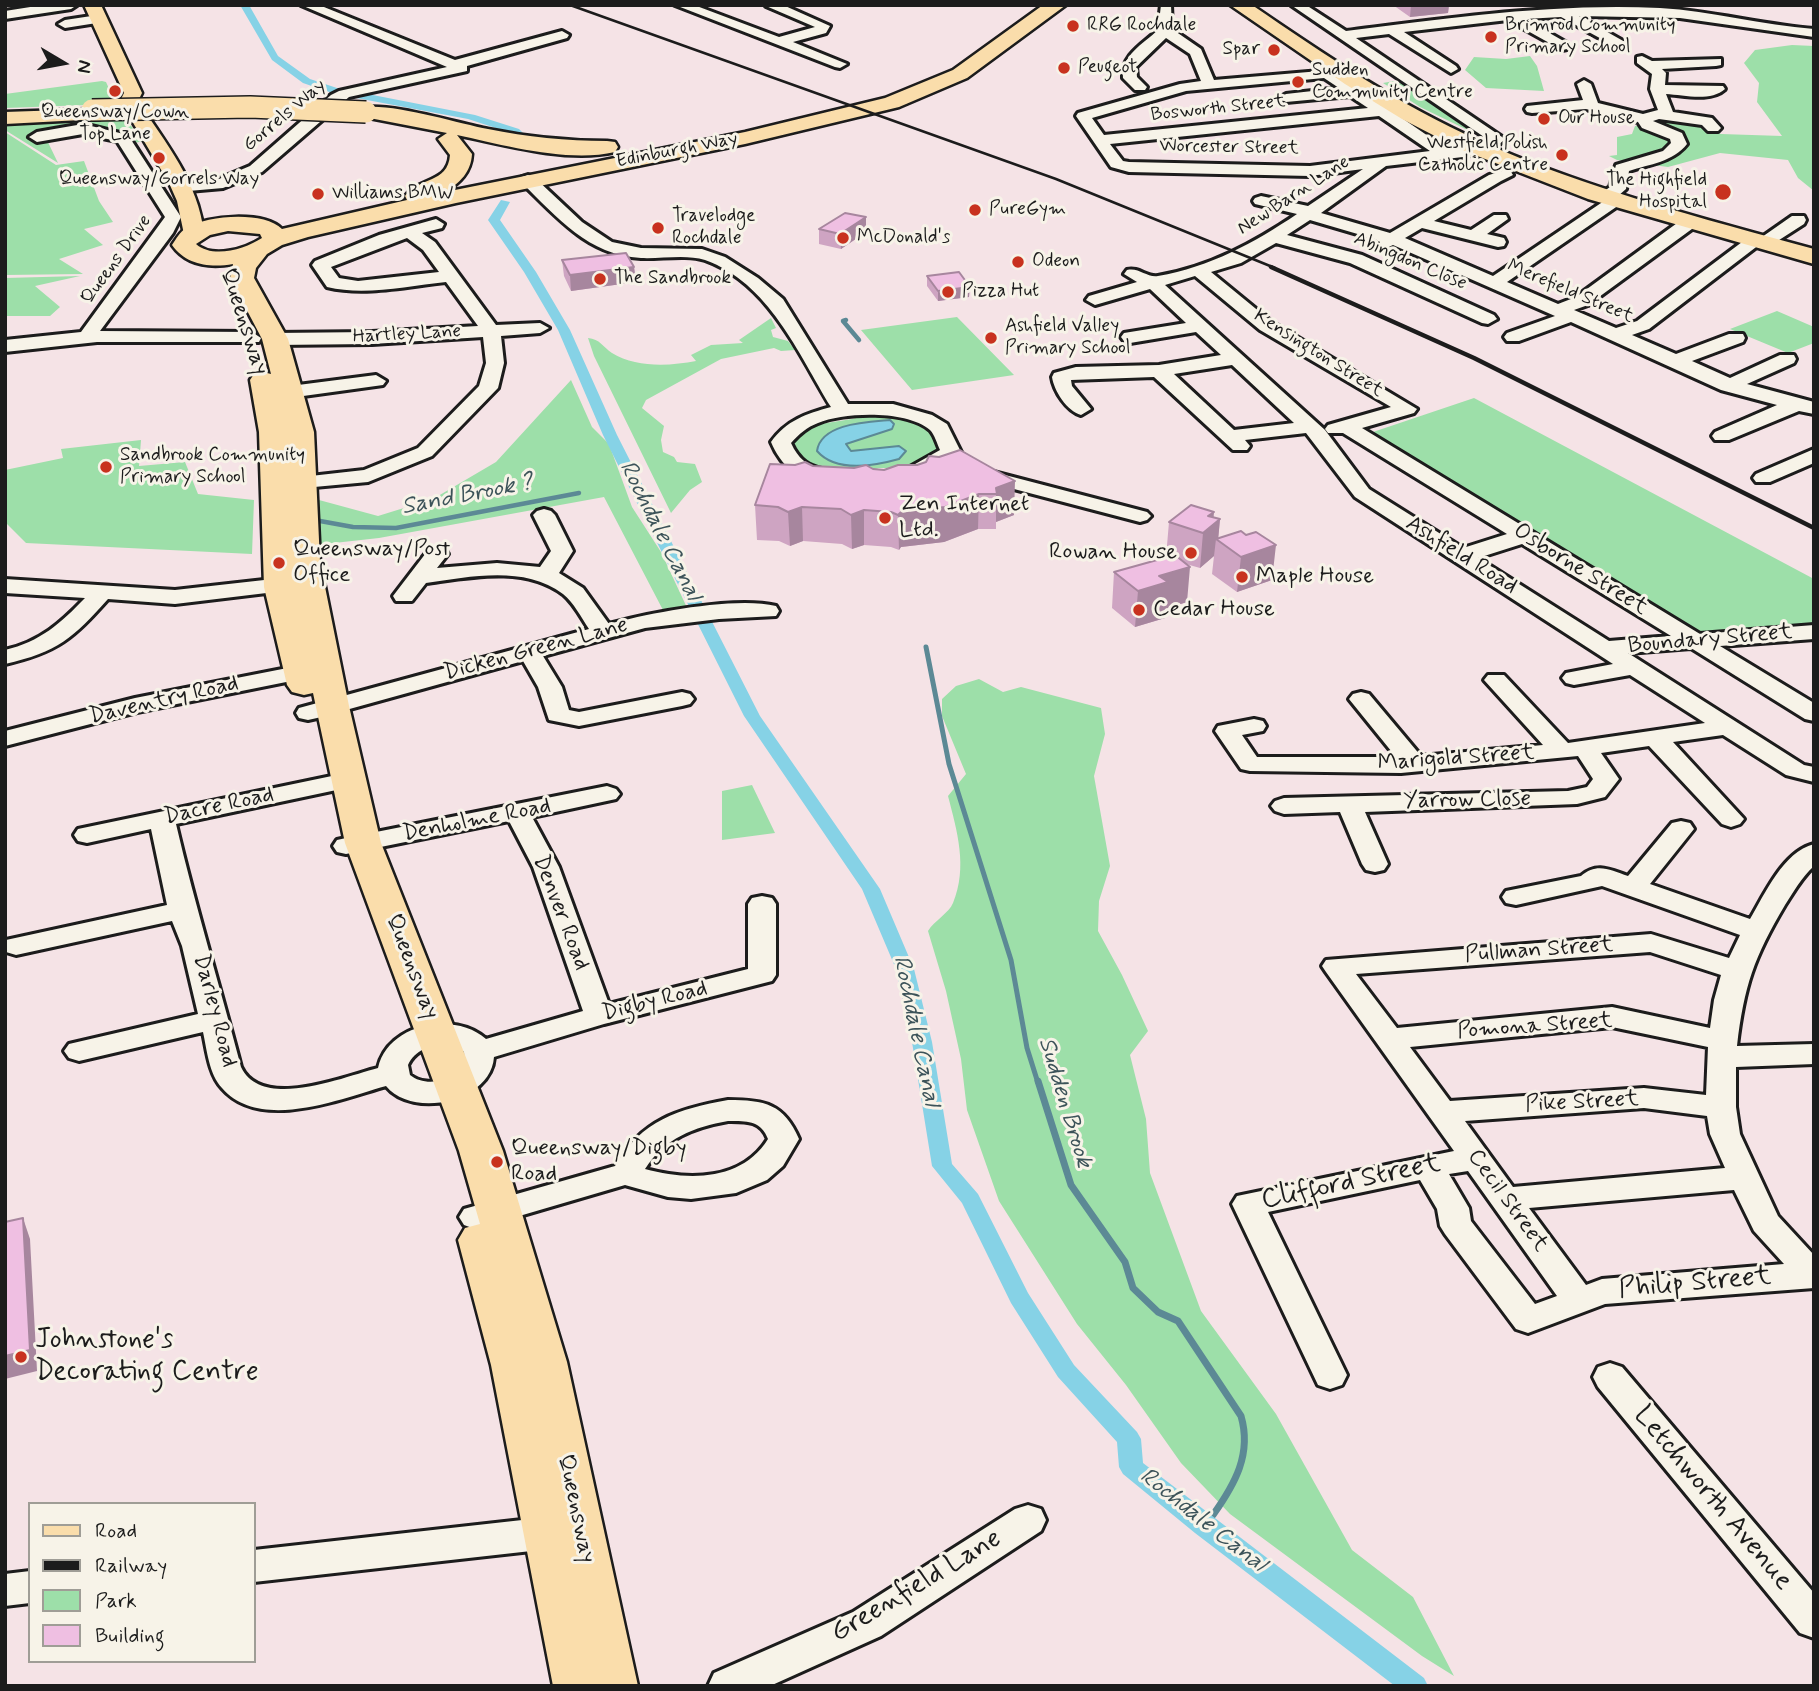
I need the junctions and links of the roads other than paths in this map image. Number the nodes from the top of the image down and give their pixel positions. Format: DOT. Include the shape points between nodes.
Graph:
graph roads {
  1 [pos="71,5"];
  2 [pos="307,5"];
  3 [pos="775,5"];
  4 [pos="1037,5"];
  5 [pos="1057,5"];
  6 [pos="1239,5"];
  7 [pos="1253,5"];
  8 [pos="1297,5"];
  9 [pos="1492,5"];
  10 [pos="689,6"];
  11 [pos="1166,7"];
  12 [pos="1560,9"];
  13 [pos="95,12"];
  14 [pos="1608,12"];
  15 [pos="5,15"];
  16 [pos="1513,17"];
  17 [pos="1715,20"];
  18 [pos="65,24"];
  19 [pos="1391,29"];
  20 [pos="1166,31"];
  21 [pos="1698,32"];
  22 [pos="1814,33"];
  23 [pos="562,35"];
  24 [pos="1342,36"];
  25 [pos="779,41"];
  26 [pos="1154,43"];
  27 [pos="1182,45"];
  28 [pos="1562,46"];
  29 [pos="1716,62"];
  30 [pos="457,64"];
  31 [pos="840,64"];
  32 [pos="1451,69"];
  33 [pos="1406,78"];
  34 [pos="1584,84"];
  35 [pos="1209,85"];
  36 [pos="1362,86"];
  37 [pos="1657,89"];
  38 [pos="1718,89"];
  39 [pos="1137,94"];
  40 [pos="1286,98"];
  41 [pos="1590,104"];
  42 [pos="1532,109"];
  43 [pos="1382,111"];
  44 [pos="5,112"];
  45 [pos="93,112"];
  46 [pos="1661,115"];
  47 [pos="5,118"];
  48 [pos="1644,119"];
  49 [pos="1713,128"];
  50 [pos="726,135"];
  51 [pos="37,137"];
  52 [pos="449,139"];
  53 [pos="1100,140"];
  54 [pos="160,141"];
  55 [pos="128,145"];
  56 [pos="1479,146"];
  57 [pos="1445,155"];
  58 [pos="487,156"];
  59 [pos="1382,163"];
  60 [pos="1232,169"];
  61 [pos="531,174"];
  62 [pos="1505,175"];
  63 [pos="189,188"];
  64 [pos="1235,191"];
  65 [pos="1609,199"];
  66 [pos="1261,201"];
  67 [pos="392,204"];
  68 [pos="1310,213"];
  69 [pos="1500,219"];
  70 [pos="1798,220"];
  71 [pos="1420,223"];
  72 [pos="436,224"];
  73 [pos="1682,228"];
  74 [pos="409,232"];
  75 [pos="193,234"];
  76 [pos="258,235"];
  77 [pos="1473,236"];
  78 [pos="1274,237"];
  79 [pos="1393,239"];
  80 [pos="1763,239"];
  81 [pos="1498,243"];
  82 [pos="1814,250"];
  83 [pos="1735,257"];
  84 [pos="1814,257"];
  85 [pos="222,258"];
  86 [pos="1356,259"];
  87 [pos="1198,270"];
  88 [pos="1133,274"];
  89 [pos="449,276"];
  90 [pos="1494,283"];
  91 [pos="1153,284"];
  92 [pos="1095,300"];
  93 [pos="1564,313"];
  94 [pos="1488,319"];
  95 [pos="1198,326"];
  96 [pos="540,328"];
  97 [pos="491,331"];
  98 [pos="1615,335"];
  99 [pos="1130,337"];
  100 [pos="1513,337"];
  101 [pos="263,338"];
  102 [pos="1736,338"];
  103 [pos="85,339"];
  104 [pos="5,346"];
  105 [pos="1234,359"];
  106 [pos="1787,359"];
  107 [pos="1676,361"];
  108 [pos="1159,371"];
  109 [pos="376,381"];
  110 [pos="1728,386"];
  111 [pos="278,394"];
  112 [pos="1808,406"];
  113 [pos="1081,409"];
  114 [pos="842,410"];
  115 [pos="1346,426"];
  116 [pos="1315,430"];
  117 [pos="1722,436"];
  118 [pos="951,453"];
  119 [pos="1814,455"];
  120 [pos="1763,478"];
  121 [pos="887,481"];
  122 [pos="854,482"];
  123 [pos="288,483"];
  124 [pos="544,515"];
  125 [pos="1140,516"];
  126 [pos="1524,536"];
  127 [pos="437,554"];
  128 [pos="1461,556"];
  129 [pos="545,576"];
  130 [pos="419,577"];
  131 [pos="294,584"];
  132 [pos="5,586"];
  133 [pos="101,594"];
  134 [pos="404,596"];
  135 [pos="768,611"];
  136 [pos="603,632"];
  137 [pos="1814,632"];
  138 [pos="1695,641"];
  139 [pos="1606,648"];
  140 [pos="529,652"];
  141 [pos="5,657"];
  142 [pos="1636,667"];
  143 [pos="1574,678"];
  144 [pos="1496,680"];
  145 [pos="317,690"];
  146 [pos="682,699"];
  147 [pos="1362,699"];
  148 [pos="1814,714"];
  149 [pos="1254,726"];
  150 [pos="1728,727"];
  151 [pos="1655,738"];
  152 [pos="5,739"];
  153 [pos="1573,750"];
  154 [pos="1415,764"];
  155 [pos="1814,775"];
  156 [pos="339,782"];
  157 [pos="607,794"];
  158 [pos="1349,804"];
  159 [pos="1284,806"];
  160 [pos="517,813"];
  161 [pos="1731,818"];
  162 [pos="162,819"];
  163 [pos="1681,829"];
  164 [pos="87,835"];
  165 [pos="355,845"];
  166 [pos="1814,852"];
  167 [pos="1375,864"];
  168 [pos="1633,887"];
  169 [pos="1516,897"];
  170 [pos="762,904"];
  171 [pos="182,910"];
  172 [pos="1756,930"];
  173 [pos="16,946"];
  174 [pos="1336,966"];
  175 [pos="1738,970"];
  176 [pos="599,1016"];
  177 [pos="214,1020"];
  178 [pos="428,1036"];
  179 [pos="1389,1039"];
  180 [pos="1721,1049"];
  181 [pos="79,1051"];
  182 [pos="1814,1054"];
  183 [pos="393,1074"];
  184 [pos="458,1077"];
  185 [pos="1721,1107"];
  186 [pos="1442,1112"];
  187 [pos="1475,1158"];
  188 [pos="1428,1167"];
  189 [pos="626,1174"];
  190 [pos="1745,1178"];
  191 [pos="1505,1199"];
  192 [pos="486,1213"];
  193 [pos="1813,1275"];
  194 [pos="1579,1301"];
  195 [pos="1330,1375"];
  196 [pos="1610,1377"];
  197 [pos="1028,1520"];
  198 [pos="565,1530"];
  199 [pos="256,1566"];
  200 [pos="28,1587"];
  201 [pos="5,1590"];
  202 [pos="1814,1621"];
  203 [pos="581,1686"];
  204 [pos="611,1686"];
  205 [pos="728,1686"];
  1 -- 15 [label="street"];
  2 -- 30 [label="street"];
  3 -- 25 [label="street" via="823,26"];
  4 -- 50 [label="highway, Edinburgh Way" via="969,57 906,90 866,104"];
  5 -- 61 [label="highway, Edinburgh Way" via="960,74 892,103 678,151"];
  6 -- 56 [label="highway" via="1391,104"];
  7 -- 36 [label="highway"];
  8 -- 24 [label="street"];
  9 -- 16 [label="street"];
  10 -- 25 [label="street"];
  11 -- 20 [label="street"];
  12 -- 14 [label="street"];
  12 -- 14 [label="street" via="1626,41"];
  12 -- 16 [label="street"];
  13 -- 18 [label="street"];
  13 -- 54 [label="main road"];
  14 -- 17 [label="street" via="1662,12"];
  16 -- 19 [label="street"];
  16 -- 28 [label="street"];
  17 -- 21 [label="street"];
  17 -- 22 [label="street"];
  19 -- 24 [label="street"];
  19 -- 32 [label="street"];
  20 -- 26 [label="street"];
  20 -- 27 [label="street"];
  23 -- 30 [label="street"];
  24 -- 33 [label="street"];
  25 -- 31 [label="street"];
  26 -- 27 [label="street"];
  26 -- 39 [label="street" via="1136,54 1129,67"];
  27 -- 35 [label="street" via="1196,52"];
  29 -- 37 [label="street" via="1645,62 1659,73"];
  30 -- 63 [label="street, Gorrels Way" via="462,68 457,71 355,90 336,98 256,169 223,183"];
  33 -- 36 [label="street"];
  33 -- 56 [label="street" via="1497,139"];
  34 -- 41 [label="street"];
  35 -- 36 [label="street" via="1322,73"];
  35 -- 39 [label="street"];
  36 -- 40 [label="street"];
  36 -- 43 [label="street"];
  36 -- 56 [label="highway"];
  37 -- 38 [label="street"];
  37 -- 46 [label="street" via="1667,112"];
  39 -- 53 [label="street" via="1083,117"];
  41 -- 42 [label="street"];
  41 -- 48 [label="street"];
  43 -- 53 [label="street, Bosworth Street"];
  43 -- 57 [label="street"];
  44 -- 45 [label="highway"];
  45 -- 47 [label="highway"];
  45 -- 52 [label="highway, bridge" via="363,115"];
  46 -- 48 [label="street"];
  46 -- 49 [label="street" via="1707,121"];
  48 -- 65 [label="street" via="1647,125 1677,136 1679,144 1668,154 1622,168 1621,184"];
  50 -- 52 [label="highway" via="562,148"];
  50 -- 61 [label="highway, Edinburgh Way"];
  51 -- 55 [label="street" via="96,130 123,138"];
  52 -- 58 [label="highway"];
  52 -- 61 [label="highway"];
  52 -- 67 [label="highway" via="460,168 452,178"];
  53 -- 60 [label="street, Worcester Street" via="1117,164 1129,167"];
  54 -- 55 [label="street"];
  54 -- 63 [label="main road"];
  55 -- 103 [label="street, Queens Drive" via="173,217"];
  56 -- 57 [label="street, New Barn Lane"];
  56 -- 65 [label="highway"];
  57 -- 59 [label="street, New Barn Lane"];
  59 -- 60 [label="street, Worcester Street" via="1310,171"];
  59 -- 68 [label="street, New Barn Lane"];
  60 -- 64 [label="street"];
  61 -- 67 [label="highway, Edinburgh Way"];
  61 -- 76 [label="highway, Edinburgh Way" via="485,190 301,231"];
  61 -- 114 [label="street" via="573,220 604,245 636,253 705,254 758,285 777,303"];
  62 -- 71 [label="street"];
  63 -- 75 [label="main road"];
  63 -- 76 [label="main road" via="211,218"];
  65 -- 73 [label="highway"];
  65 -- 80 [label="highway"];
  65 -- 90 [label="street"];
  66 -- 68 [label="street, Merefield Street"];
  67 -- 76 [label="highway, Edinburgh Way"];
  68 -- 78 [label="street, New Barn Lane"];
  68 -- 79 [label="street, Merefield Street"];
  69 -- 77 [label="street"];
  70 -- 80 [label="street"];
  71 -- 77 [label="street"];
  71 -- 79 [label="street"];
  72 -- 74 [label="street"];
  73 -- 80 [label="highway"];
  73 -- 93 [label="street"];
  74 -- 89 [label="street" via="429,246"];
  74 -- 89 [label="street" via="321,265 332,283 358,286"];
  75 -- 76 [label="highway" via="220,225"];
  75 -- 85 [label="highway" via="184,245 187,251"];
  76 -- 85 [label="highway"];
  76 -- 101 [label="highway, Queensway" via="242,278"];
  77 -- 81 [label="street"];
  78 -- 86 [label="street, Abingdon Close"];
  78 -- 87 [label="street, New Barn Lane" via="1235,259"];
  79 -- 86 [label="street"];
  79 -- 90 [label="street, Merefield Street"];
  80 -- 82 [label="highway"];
  80 -- 83 [label="street"];
  80 -- 84 [label="highway"];
  83 -- 98 [label="street" via="1643,326"];
  85 -- 101 [label="highway, Queensway" via="227,283"];
  86 -- 94 [label="street, Abingdon Close"];
  87 -- 91 [label="street, New Barn Lane"];
  87 -- 115 [label="street, Kensington Street" via="1266,326 1408,409"];
  88 -- 91 [label="street, Ashfield Road"];
  89 -- 97 [label="street"];
  90 -- 93 [label="street, Merefield Street"];
  91 -- 92 [label="street, New Barn Lane"];
  91 -- 95 [label="street, Ashfield Road"];
  93 -- 98 [label="street, Merefield Street"];
  93 -- 100 [label="street"];
  95 -- 99 [label="street"];
  95 -- 105 [label="street, Ashfield Road"];
  96 -- 97 [label="street, Hartley Lane"];
  97 -- 101 [label="street, Hartley Lane"];
  97 -- 123 [label="street" via="495,363 488,388 425,452 368,476"];
  98 -- 107 [label="street, Merefield Street"];
  101 -- 103 [label="street, Hartley Lane"];
  101 -- 111 [label="highway, Queensway"];
  102 -- 107 [label="street"];
  103 -- 104 [label="street, Hartley Lane"];
  105 -- 108 [label="street"];
  105 -- 116 [label="street, Ashfield Road"];
  106 -- 110 [label="street"];
  107 -- 110 [label="street, Merefield Street"];
  108 -- 113 [label="street" via="1061,377 1063,387"];
  108 -- 116 [label="street" via="1235,441"];
  109 -- 111 [label="street"];
  110 -- 112 [label="street, Merefield Street"];
  111 -- 123 [label="highway, Queensway" via="273,432"];
  112 -- 117 [label="street"];
  114 -- 118 [label="street" via="876,408 925,419 940,428"];
  114 -- 122 [label="street" via="810,419 781,442 787,460 811,474"];
  115 -- 116 [label="street"];
  115 -- 126 [label="street, Osborne Street"];
  116 -- 128 [label="street, Ashfield Road" via="1362,493"];
  118 -- 121 [label="street" via="908,476"];
  118 -- 125 [label="street" via="979,474"];
  119 -- 120 [label="street"];
  123 -- 131 [label="highway, Queensway"];
  124 -- 129 [label="street" via="562,551"];
  126 -- 128 [label="street"];
  126 -- 138 [label="street, Osborne Street"];
  127 -- 130 [label="street"];
  128 -- 139 [label="street, Ashfield Road"];
  129 -- 130 [label="street" via="499,569"];
  129 -- 136 [label="street" via="571,589"];
  130 -- 134 [label="street"];
  131 -- 133 [label="street" via="175,597"];
  131 -- 145 [label="highway, Queensway"];
  132 -- 133 [label="street"];
  133 -- 141 [label="street" via="57,640"];
  135 -- 136 [label="street, Dicken Green Lane" via="669,617"];
  136 -- 140 [label="street, Dicken Green Lane"];
  137 -- 138 [label="street, Boundary Street"];
  138 -- 139 [label="street, Boundary Street"];
  138 -- 148 [label="street, Osborne Street"];
  139 -- 142 [label="street, Ashfield Road"];
  140 -- 145 [label="street, Dicken Green Lane"];
  140 -- 146 [label="street" via="550,687 558,715 579,719"];
  142 -- 143 [label="street"];
  142 -- 150 [label="street, Ashfield Road"];
  144 -- 153 [label="street"];
  145 -- 152 [label="street, Daventry Road" via="147,703"];
  145 -- 156 [label="highway, Queensway"];
  147 -- 154 [label="street"];
  149 -- 154 [label="street, Marigold Street" via="1227,731 1250,764"];
  150 -- 151 [label="street, Marigold Street"];
  150 -- 155 [label="street, Ashfield Road" via="1795,770"];
  151 -- 153 [label="street, Marigold Street"];
  151 -- 161 [label="street"];
  153 -- 154 [label="street, Marigold Street"];
  153 -- 158 [label="street, Yarrow Close" via="1605,779 1596,792 1568,799"];
  156 -- 162 [label="street, Dacre Road"];
  156 -- 165 [label="highway, Queensway"];
  157 -- 160 [label="street, Denholme Road"];
  158 -- 159 [label="street, Yarrow Close"];
  158 -- 167 [label="street"];
  160 -- 165 [label="street, Denholme Road"];
  160 -- 176 [label="street, Denver Road" via="546,867"];
  162 -- 164 [label="street, Dacre Road"];
  162 -- 171 [label="street, Darley Road"];
  163 -- 168 [label="street"];
  165 -- 178 [label="highway, Queensway"];
  166 -- 172 [label="street" via="1793,871"];
  168 -- 169 [label="street" via="1598,875 1590,882"];
  168 -- 172 [label="street"];
  170 -- 176 [label="street, Digby Road" via="762,975"];
  171 -- 173 [label="street"];
  171 -- 177 [label="street, Darley Road"];
  172 -- 175 [label="street"];
  174 -- 175 [label="street, Pullman Street" via="1651,943"];
  174 -- 179 [label="street, Cecil Street"];
  175 -- 180 [label="street"];
  176 -- 184 [label="street, Digby Road"];
  177 -- 181 [label="street"];
  177 -- 183 [label="street, Darley Road" via="233,1082 255,1096 300,1099"];
  178 -- 183 [label="street" via="402,1049"];
  178 -- 184 [label="highway, Queensway"];
  178 -- 184 [label="street" via="467,1038"];
  179 -- 180 [label="street, Pomona Street" via="1612,1017"];
  179 -- 186 [label="street, Cecil Street"];
  180 -- 182 [label="street"];
  180 -- 185 [label="street"];
  183 -- 184 [label="street" via="414,1091"];
  184 -- 192 [label="highway, Queensway" via="481,1151"];
  185 -- 186 [label="street, Pike Street" via="1644,1098"];
  185 -- 190 [label="street" via="1725,1134"];
  186 -- 187 [label="street, Cecil Street"];
  187 -- 188 [label="street, Clifford Street"];
  187 -- 191 [label="street, Cecil Street"];
  188 -- 194 [label="street" via="1453,1209 1456,1226 1528,1320"];
  188 -- 195 [label="street, Clifford Street" via="1248,1204"];
  189 -- 192 [label="street"];
  190 -- 191 [label="street"];
  190 -- 193 [label="street" via="1765,1223"];
  191 -- 194 [label="street, Cecil Street"];
  192 -- 198 [label="highway, Queensway" via="543,1362"];
  193 -- 194 [label="street, Philip Street" via="1602,1292"];
  196 -- 202 [label="street, Letchworth Avenue"];
  197 -- 205 [label="street, Greenfield Lane" via="867,1624"];
  198 -- 199 [label="street"];
  198 -- 203 [label="highway, Queensway"];
  198 -- 204 [label="highway, Queensway"];
  200 -- 201 [label="street"];
}
